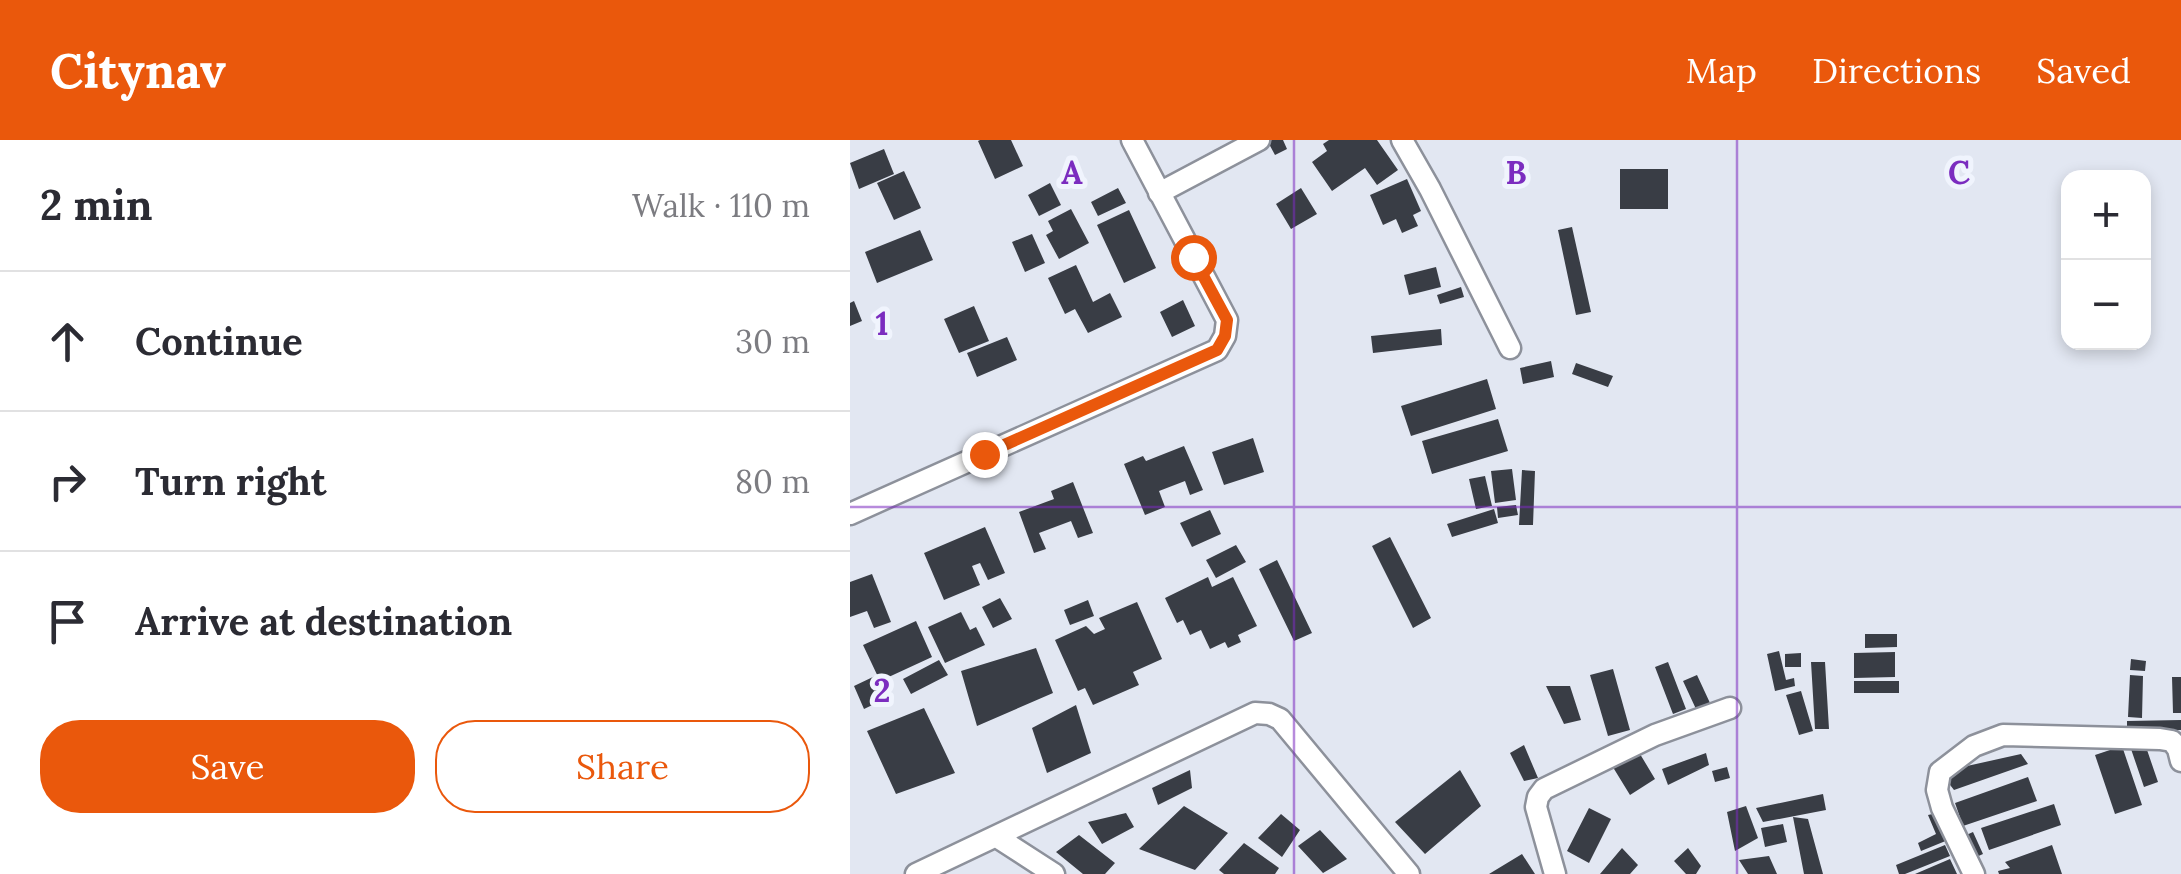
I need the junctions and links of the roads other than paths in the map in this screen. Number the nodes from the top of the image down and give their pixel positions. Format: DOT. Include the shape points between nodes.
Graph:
graph roads {
  1 [pos="1132,140"];
  2 [pos="1259,140"];
  3 [pos="1402,140"];
  4 [pos="1159,194"];
  5 [pos="1510,348"];
  6 [pos="850,514"];
  7 [pos="1730,708"];
  8 [pos="2181,761"];
  9 [pos="997,837"];
  10 [pos="916,874"];
  11 [pos="1054,874"];
  12 [pos="1409,874"];
  13 [pos="1554,874"];
  14 [pos="1974,874"];
  1 -- 4 [label="street"];
  2 -- 4 [label="street"];
  3 -- 5 [label="street"];
  4 -- 6 [label="street" via="1227,320 1217,350"];
  7 -- 13 [label="street" via="1544,789 1536,807"];
  8 -- 14 [label="street" via="2172,741 2160,738 2002,735 1974,746 1940,772 1938,790"];
  9 -- 10 [label="street"];
  9 -- 11 [label="street"];
  9 -- 12 [label="street" via="1255,713 1269,714"];
}
